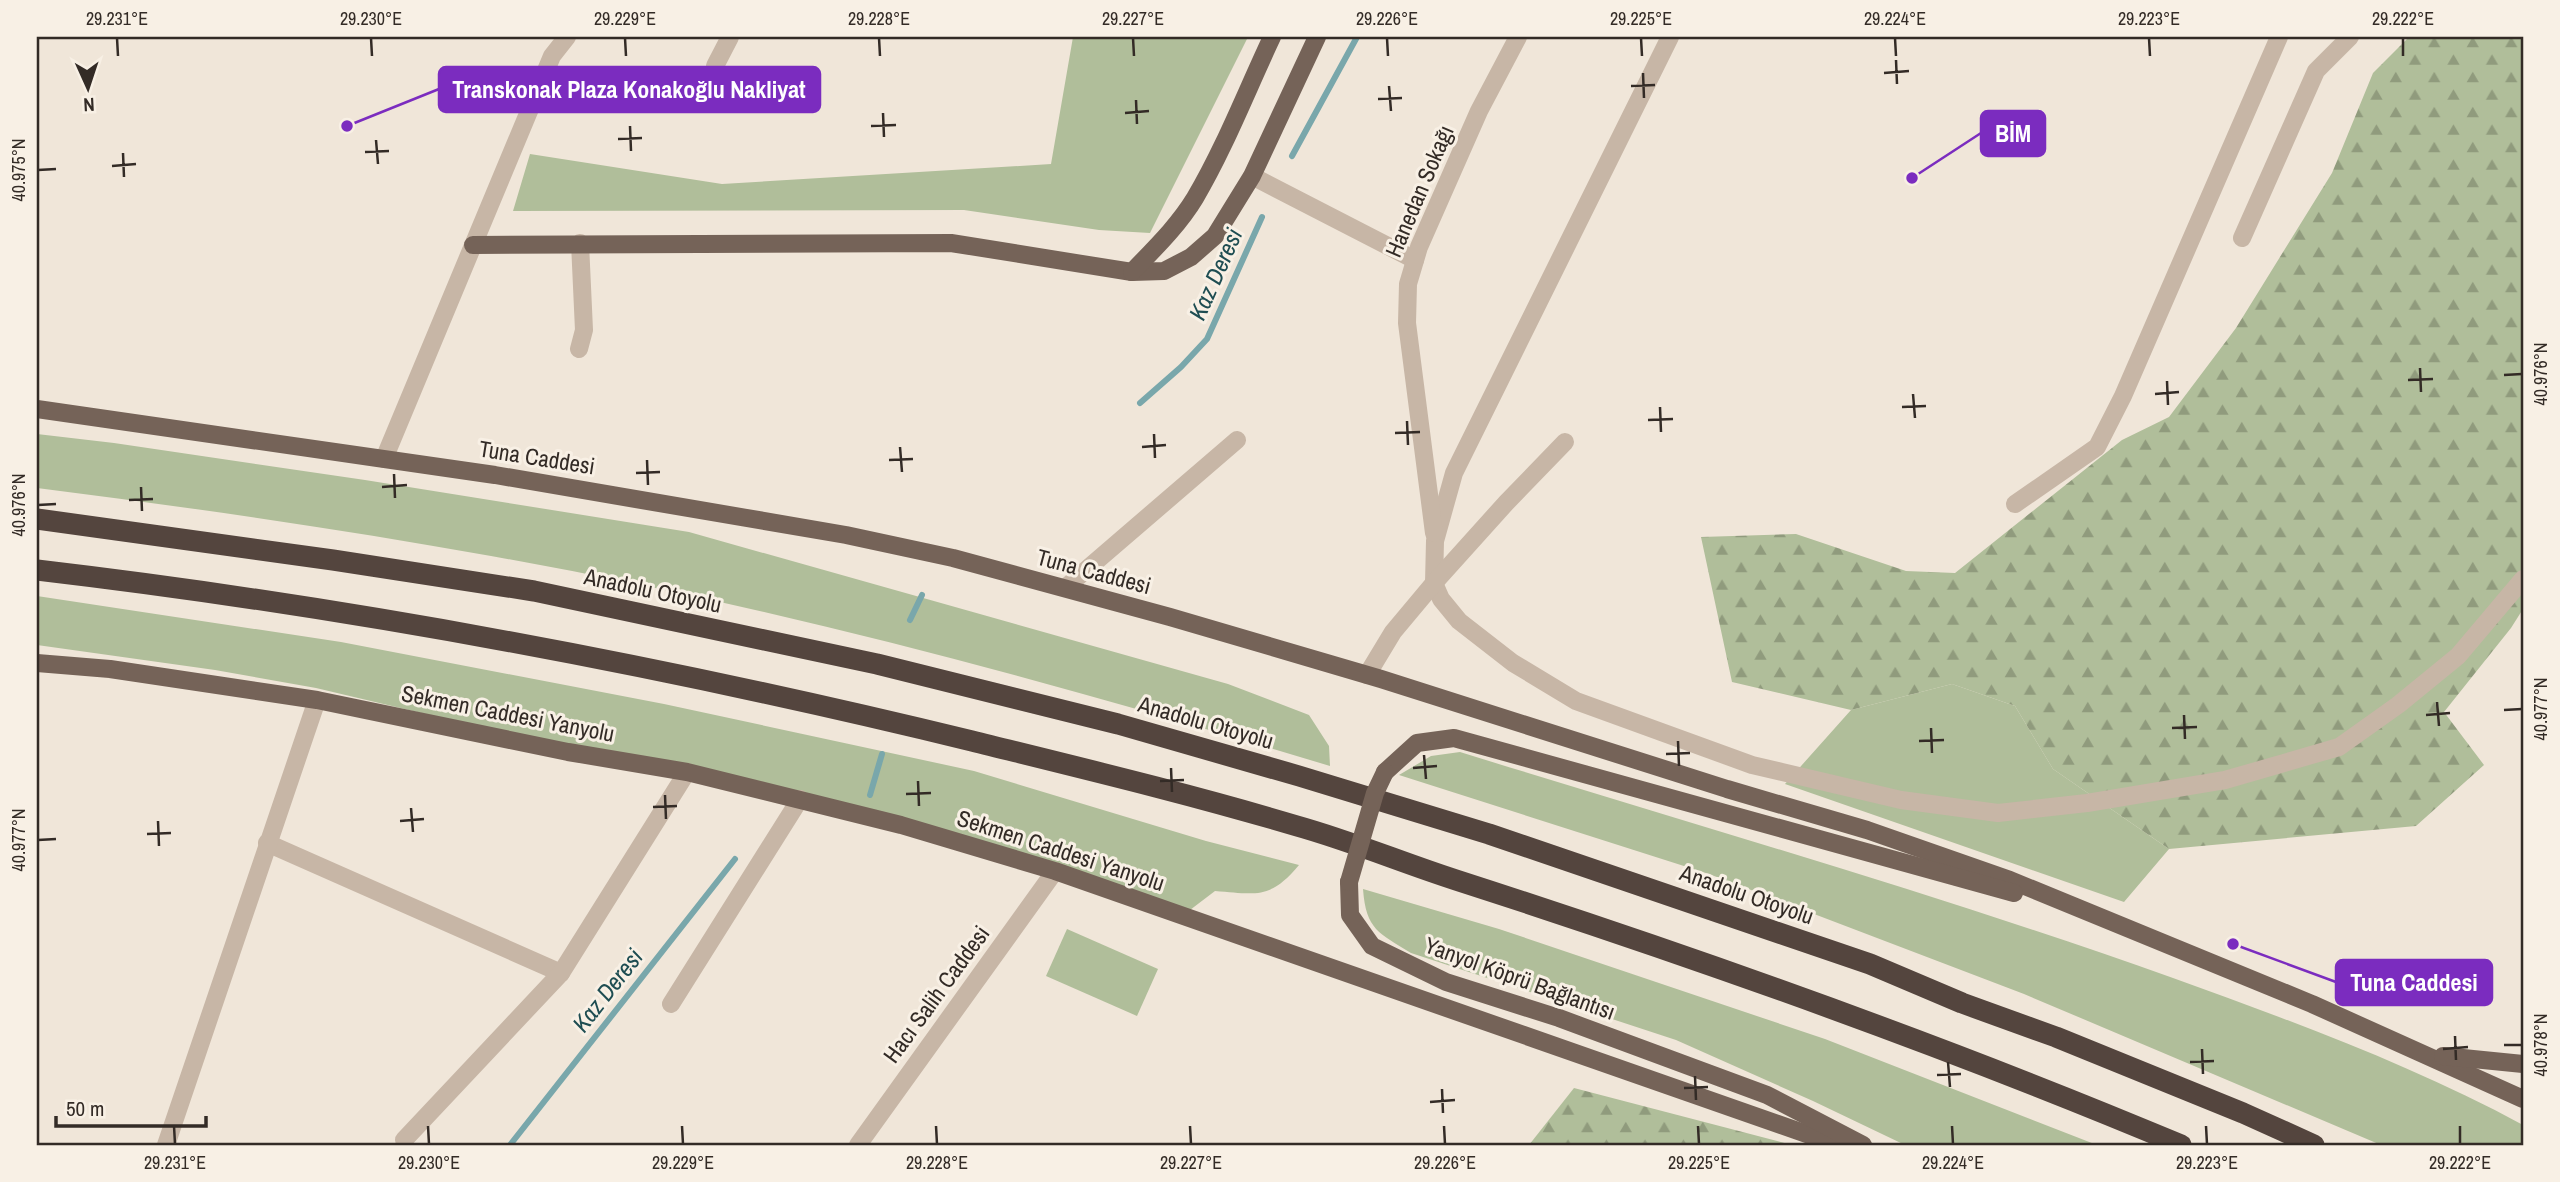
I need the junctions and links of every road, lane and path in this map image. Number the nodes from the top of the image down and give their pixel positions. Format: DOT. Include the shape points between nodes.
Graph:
graph roads {
  1 [pos="546,37"];
  2 [pos="567,37"];
  3 [pos="730,37"];
  4 [pos="1272,37"];
  5 [pos="1317,37"];
  6 [pos="1518,37"];
  7 [pos="1670,37"];
  8 [pos="2278,37"];
  9 [pos="2350,37"];
  10 [pos="552,56"];
  11 [pos="715,66"];
  12 [pos="1252,176"];
  13 [pos="2242,238"];
  14 [pos="580,243"];
  15 [pos="473,245"];
  16 [pos="1415,260"];
  17 [pos="1132,272"];
  18 [pos="579,349"];
  19 [pos="37,408"];
  20 [pos="1237,440"];
  21 [pos="1565,442"];
  22 [pos="384,459"];
  23 [pos="2015,504"];
  24 [pos="37,519"];
  25 [pos="1435,541"];
  26 [pos="37,570"];
  27 [pos="2523,579"];
  28 [pos="1434,583"];
  29 [pos="1065,589"];
  30 [pos="37,663"];
  31 [pos="1367,675"];
  32 [pos="317,700"];
  33 [pos="687,772"];
  34 [pos="800,799"];
  35 [pos="267,843"];
  36 [pos="1055,871"];
  37 [pos="2105,919"];
  38 [pos="561,973"];
  39 [pos="671,1004"];
  40 [pos="2430,1055"];
  41 [pos="2523,1064"];
  42 [pos="2523,1099"];
  43 [pos="404,1140"];
  44 [pos="166,1145"];
  45 [pos="858,1145"];
  46 [pos="1838,1145"];
  47 [pos="1863,1145"];
  48 [pos="2181,1145"];
  49 [pos="2314,1145"];
  1 -- 10 [label="street"];
  2 -- 10 [label="street"];
  3 -- 11 [label="street"];
  4 -- 17 [label="main road" via="1194,200"];
  5 -- 12 [label="main road"];
  6 -- 16 [label="street, Hanedan Sokağı" via="1479,111"];
  7 -- 25 [label="street" via="1454,473"];
  8 -- 23 [label="street" via="2097,447"];
  9 -- 13 [label="street" via="2316,71"];
  10 -- 15 [label="street"];
  12 -- 16 [label="street"];
  12 -- 17 [label="main road" via="1214,236 1191,257 1164,271"];
  14 -- 15 [label="main road"];
  14 -- 17 [label="main road" via="951,243"];
  14 -- 18 [label="street" via="584,330"];
  15 -- 22 [label="street"];
  16 -- 25 [label="street, Hanedan Sokağı" via="1408,284 1406,323"];
  19 -- 22 [label="main road, Tuna Caddesi"];
  20 -- 29 [label="street"];
  21 -- 28 [label="street"];
  22 -- 29 [label="main road, Tuna Caddesi" via="846,535"];
  24 -- 49 [label="highway, Anadolu Otoyolu" via="534,591 877,664 1118,724 1476,830 1870,964"];
  25 -- 28 [label="street"];
  26 -- 48 [label="highway" via="330,611 628,663 1164,788 1303,827 1719,967 2018,1077"];
  27 -- 28 [label="street" via="2458,656 2339,747 2225,780 1998,813 1901,800 1752,765 1576,701 1513,663 1459,621"];
  28 -- 31 [label="street" via="1393,632"];
  29 -- 31 [label="main road, Tuna Caddesi"];
  30 -- 32 [label="main road, Sekmen Caddesi Yanyolu" via="110,669"];
  31 -- 37 [label="main road, Tuna Caddesi" via="1867,830"];
  32 -- 33 [label="main road, Sekmen Caddesi Yanyolu"];
  32 -- 35 [label="street"];
  33 -- 34 [label="main road, Sekmen Caddesi Yanyolu"];
  33 -- 38 [label="street"];
  34 -- 36 [label="main road, Sekmen Caddesi Yanyolu"];
  34 -- 39 [label="street"];
  35 -- 38 [label="street"];
  35 -- 44 [label="street"];
  36 -- 45 [label="street, Hacı Salih Caddesi"];
  36 -- 46 [label="main road, Sekmen Caddesi Yanyolu"];
  37 -- 40 [label="main road"];
  37 -- 47 [label="main road, Yanyol Köprü Bağlantısı, bridge" via="1454,738 1417,743 1385,772 1349,882 1350,915 1372,946 1446,982 1559,1018 1767,1095"];
  38 -- 43 [label="street"];
  40 -- 41 [label="main road"];
  40 -- 42 [label="main road"];
}
